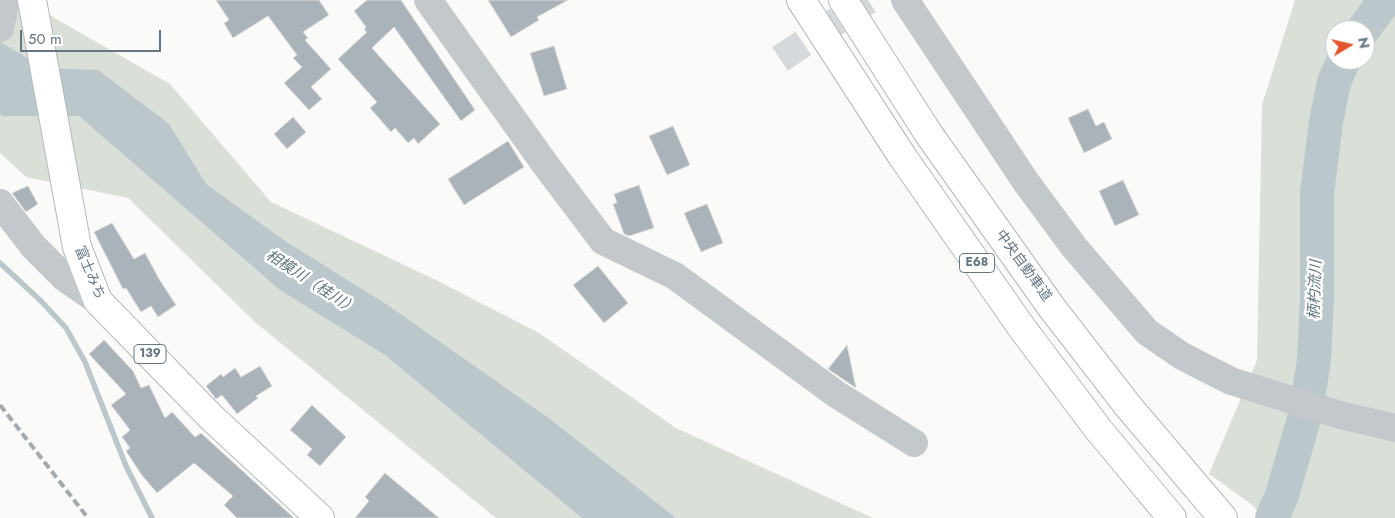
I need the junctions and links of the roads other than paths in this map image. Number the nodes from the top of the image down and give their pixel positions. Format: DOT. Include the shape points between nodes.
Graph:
graph roads {
  1 [pos="428,0"];
  2 [pos="801,0"];
  3 [pos="843,0"];
  4 [pos="905,0"];
  5 [pos="33,8"];
  6 [pos="0,203"];
  7 [pos="98,301"];
  8 [pos="1395,428"];
  9 [pos="914,443"];
  10 [pos="1171,516"];
  11 [pos="320,518"];
  12 [pos="1223,518"];
  1 -- 9 [label="street" via="603,241 676,276 836,394"];
  2 -- 10 [label="highway, E68" via="902,156 1022,328 1098,428"];
  3 -- 12 [label="highway, 中央自動車道 / E68" via="928,133 1052,308 1128,406"];
  4 -- 8 [label="street" via="1026,182 1074,247 1147,332 1182,356 1231,381"];
  5 -- 7 [label="highway, 富士みち / 139" via="77,247"];
  6 -- 7 [label="street" via="33,246 65,278"];
  7 -- 11 [label="highway, 富士みち / 139" via="211,417"];
}
